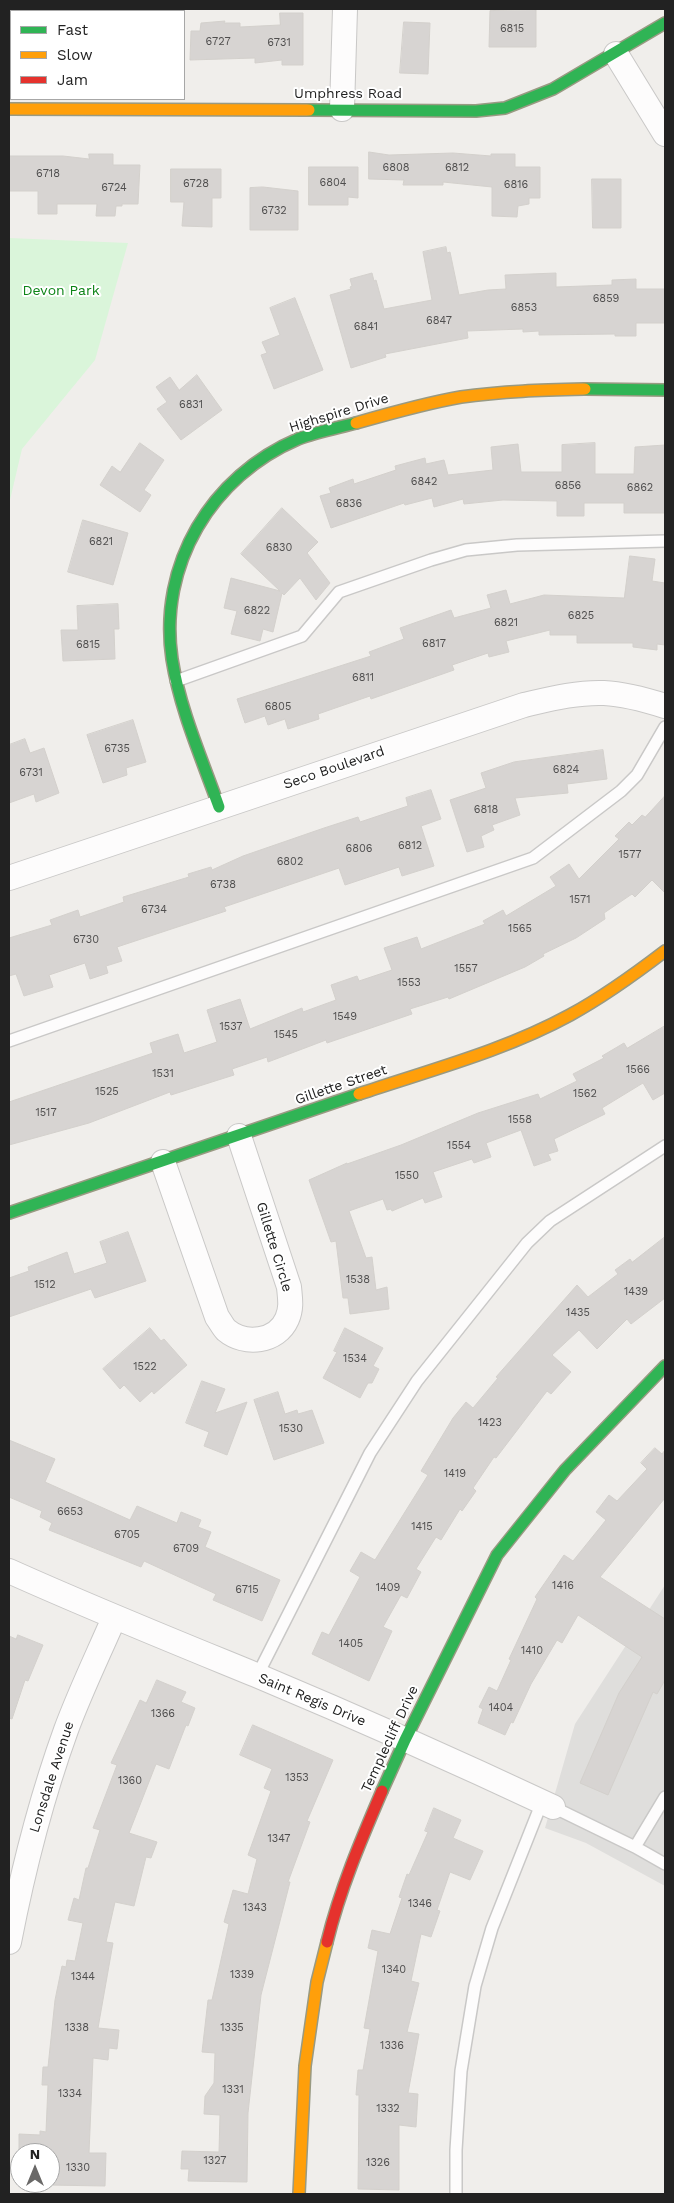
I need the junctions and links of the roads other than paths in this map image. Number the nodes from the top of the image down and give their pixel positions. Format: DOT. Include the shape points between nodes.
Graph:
graph roads {
  1 [pos="345,9"];
  2 [pos="665,23"];
  3 [pos="616,54"];
  4 [pos="9,108"];
  5 [pos="342,109"];
  6 [pos="665,134"];
  7 [pos="665,390"];
  8 [pos="665,541"];
  9 [pos="176,681"];
  10 [pos="665,706"];
  11 [pos="665,727"];
  12 [pos="219,807"];
  13 [pos="9,878"];
  14 [pos="665,951"];
  15 [pos="9,1041"];
  16 [pos="238,1136"];
  17 [pos="665,1146"];
  18 [pos="163,1162"];
  19 [pos="9,1213"];
  20 [pos="665,1366"];
  21 [pos="9,1571"];
  22 [pos="114,1618"];
  23 [pos="257,1676"];
  24 [pos="405,1740"];
  25 [pos="665,1797"];
  26 [pos="548,1804"];
  27 [pos="635,1847"];
  28 [pos="665,1864"];
  29 [pos="9,1942"];
  30 [pos="299,2194"];
  31 [pos="456,2194"];
  1 -- 5 [label="street"];
  2 -- 3 [label="street, Umphress Road"];
  3 -- 5 [label="street, Umphress Road" via="553,89 505,108"];
  3 -- 6 [label="street"];
  4 -- 5 [label="street, Umphress Road"];
  7 -- 9 [label="street, Highspire Drive" via="536,390 476,395 415,406 297,440 268,454 238,475 215,497 194,528 179,562 171,591 170,638"];
  8 -- 9 [label="lane" via="517,545 466,550 431,560 339,592 302,636"];
  9 -- 12 [label="street, Highspire Drive"];
  10 -- 12 [label="street, Seco Boulevard" via="605,693 564,696 524,705"];
  11 -- 15 [label="lane" via="637,775 621,791 533,858"];
  12 -- 13 [label="street, Seco Boulevard"];
  14 -- 16 [label="street, Gillette Street" via="570,1015 508,1044"];
  16 -- 18 [label="street, Gillette Street"];
  16 -- 18 [label="street, Gillette Circle" via="289,1287 291,1305 287,1320 267,1338 239,1338 226,1330 217,1317"];
  17 -- 23 [label="lane" via="550,1221 527,1243 417,1381 370,1453"];
  18 -- 19 [label="street, Gillette Street"];
  20 -- 24 [label="street, Templecliff Drive" via="565,1470 497,1555"];
  21 -- 22 [label="street, Saint Regis Drive"];
  22 -- 23 [label="street, Saint Regis Drive"];
  22 -- 29 [label="street, Lonsdale Avenue" via="67,1729 42,1803"];
  23 -- 24 [label="street, Saint Regis Drive"];
  24 -- 26 [label="street, Saint Regis Drive"];
  24 -- 30 [label="street, Templecliff Drive" via="358,1846 334,1913 317,1982 305,2066"];
  25 -- 27 [label="lane"];
  26 -- 27 [label="lane, Saint Regis Drive"];
  26 -- 31 [label="lane" via="492,1928 475,1986 461,2071"];
  27 -- 28 [label="lane, Saint Regis Drive"];
}
